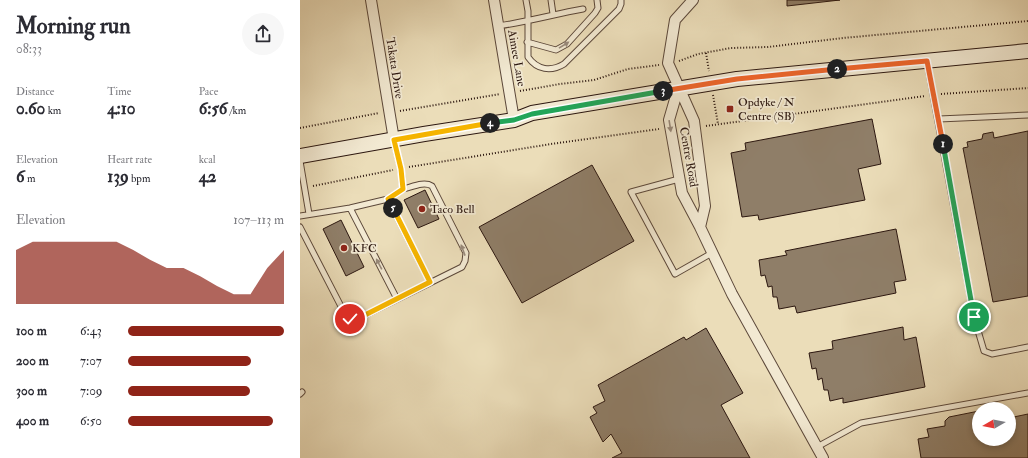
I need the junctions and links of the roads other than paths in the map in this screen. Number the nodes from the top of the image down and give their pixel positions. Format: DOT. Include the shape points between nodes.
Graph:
graph roads {
  1 [pos="371,0"];
  2 [pos="494,0"];
  3 [pos="526,0"];
  4 [pos="551,0"];
  5 [pos="598,0"];
  6 [pos="622,0"];
  7 [pos="693,0"];
  8 [pos="583,9"];
  9 [pos="553,14"];
  10 [pos="528,22"];
  11 [pos="498,26"];
  12 [pos="527,42"];
  13 [pos="1028,51"];
  14 [pos="927,61"];
  15 [pos="678,89"];
  16 [pos="1028,116"];
  17 [pos="939,119"];
  18 [pos="514,120"];
  19 [pos="394,140"];
  20 [pos="300,156"];
  21 [pos="300,161"];
  22 [pos="679,179"];
  23 [pos="403,189"];
  24 [pos="388,199"];
  25 [pos="350,208"];
  26 [pos="309,214"];
  27 [pos="300,216"];
  28 [pos="300,227"];
  29 [pos="700,227"];
  30 [pos="712,253"];
  31 [pos="430,282"];
  32 [pos="398,299"];
  33 [pos="1028,347"];
  34 [pos="1028,393"];
  35 [pos="817,447"];
  36 [pos="823,458"];
  1 -- 19 [label="street, Takata Drive"];
  2 -- 11 [label="street, Aimee Lane"];
  3 -- 10 [label="lane"];
  4 -- 9 [label="lane"];
  12 -- 5 [label="lane, one-way" via="556,50 567,44 595,13"];
  6 -- 12 [label="lane" via="619,9 558,68 539,68 532,63 528,57"];
  7 -- 15 [label="street" via="675,20 670,45 668,63"];
  8 -- 9 [label="lane"];
  9 -- 10 [label="lane"];
  10 -- 11 [label="lane"];
  10 -- 12 [label="lane"];
  11 -- 18 [label="street, Aimee Lane"];
  13 -- 14 [label="main road"];
  14 -- 15 [label="main road" via="737,79"];
  14 -- 17 [label="lane"];
  15 -- 18 [label="main road" via="532,114"];
  15 -- 22 [label="street, Centre Road, one-way" via="669,120"];
  15 -- 29 [label="street, Centre Road" via="694,121 705,206"];
  16 -- 17 [label="lane"];
  17 -- 33 [label="lane" via="981,344 984,351 992,354"];
  18 -- 19 [label="main road"];
  19 -- 20 [label="main road"];
  19 -- 23 [label="lane"];
  21 -- 26 [label="lane"];
  22 -- 29 [label="street, Centre Road" via="682,193"];
  22 -- 30 [label="lane" via="631,192 675,274"];
  23 -- 24 [label="lane"];
  31 -- 23 [label="lane, one-way" via="462,267 466,253 432,186 424,183"];
  24 -- 25 [label="lane"];
  24 -- 31 [label="lane"];
  25 -- 26 [label="lane"];
  32 -- 25 [label="lane, one-way"];
  26 -- 27 [label="lane"];
  28 -- 32 [label="lane" via="346,316 350,319 357,319"];
  29 -- 30 [label="street, Centre Road"];
  30 -- 35 [label="street, Centre Road"];
  31 -- 32 [label="lane"];
  34 -- 35 [label="lane" via="861,423"];
  35 -- 36 [label="street, Centre Road"];
}
